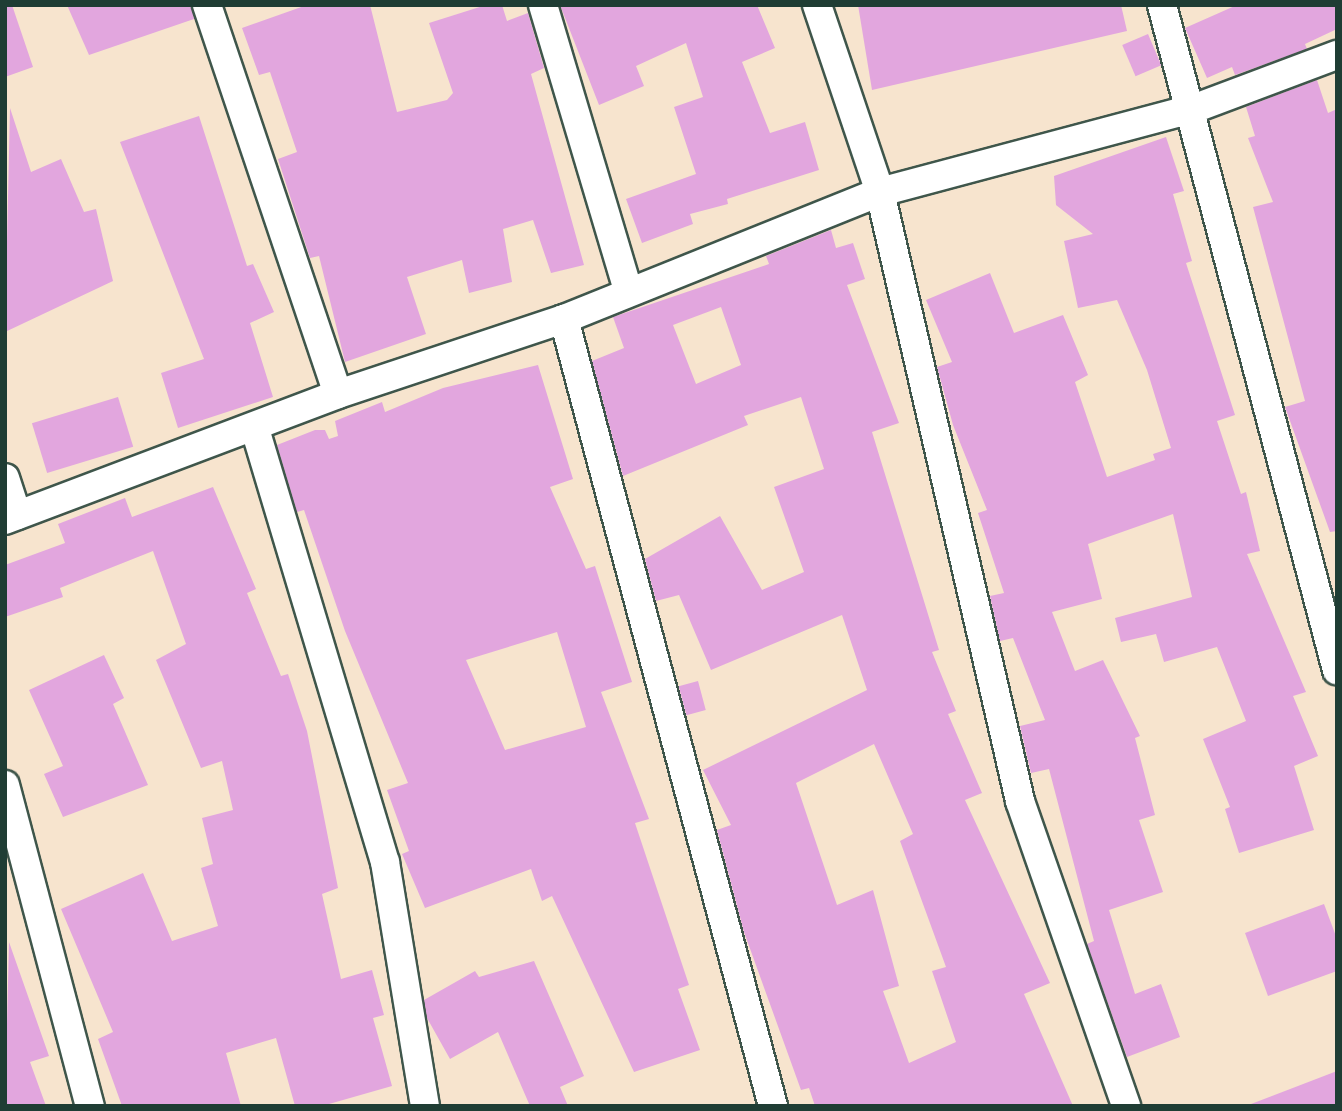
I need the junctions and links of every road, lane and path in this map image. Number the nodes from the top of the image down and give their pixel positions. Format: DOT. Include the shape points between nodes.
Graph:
graph roads {
  1 [pos="207,5"];
  2 [pos="543,5"];
  3 [pos="817,5"];
  4 [pos="1162,5"];
  5 [pos="1337,55"];
  6 [pos="1193,109"];
  7 [pos="880,192"];
  8 [pos="628,291"];
  9 [pos="564,319"];
  10 [pos="338,394"];
  11 [pos="255,429"];
  12 [pos="5,478"];
  13 [pos="11,517"];
  14 [pos="1337,670"];
  15 [pos="5,785"];
  16 [pos="90,1106"];
  17 [pos="425,1106"];
  18 [pos="774,1106"];
  19 [pos="1126,1106"];
  1 -- 10 [label="street"];
  2 -- 8 [label="street"];
  3 -- 7 [label="street"];
  4 -- 6 [label="street"];
  5 -- 6 [label="street"];
  6 -- 7 [label="street"];
  6 -- 14 [label="street"];
  7 -- 8 [label="street"];
  7 -- 19 [label="street" via="1020,801"];
  8 -- 9 [label="street"];
  9 -- 10 [label="street"];
  9 -- 18 [label="street"];
  10 -- 11 [label="street"];
  11 -- 13 [label="street"];
  11 -- 17 [label="street" via="385,862"];
  12 -- 13 [label="street"];
  15 -- 16 [label="street"];
}
